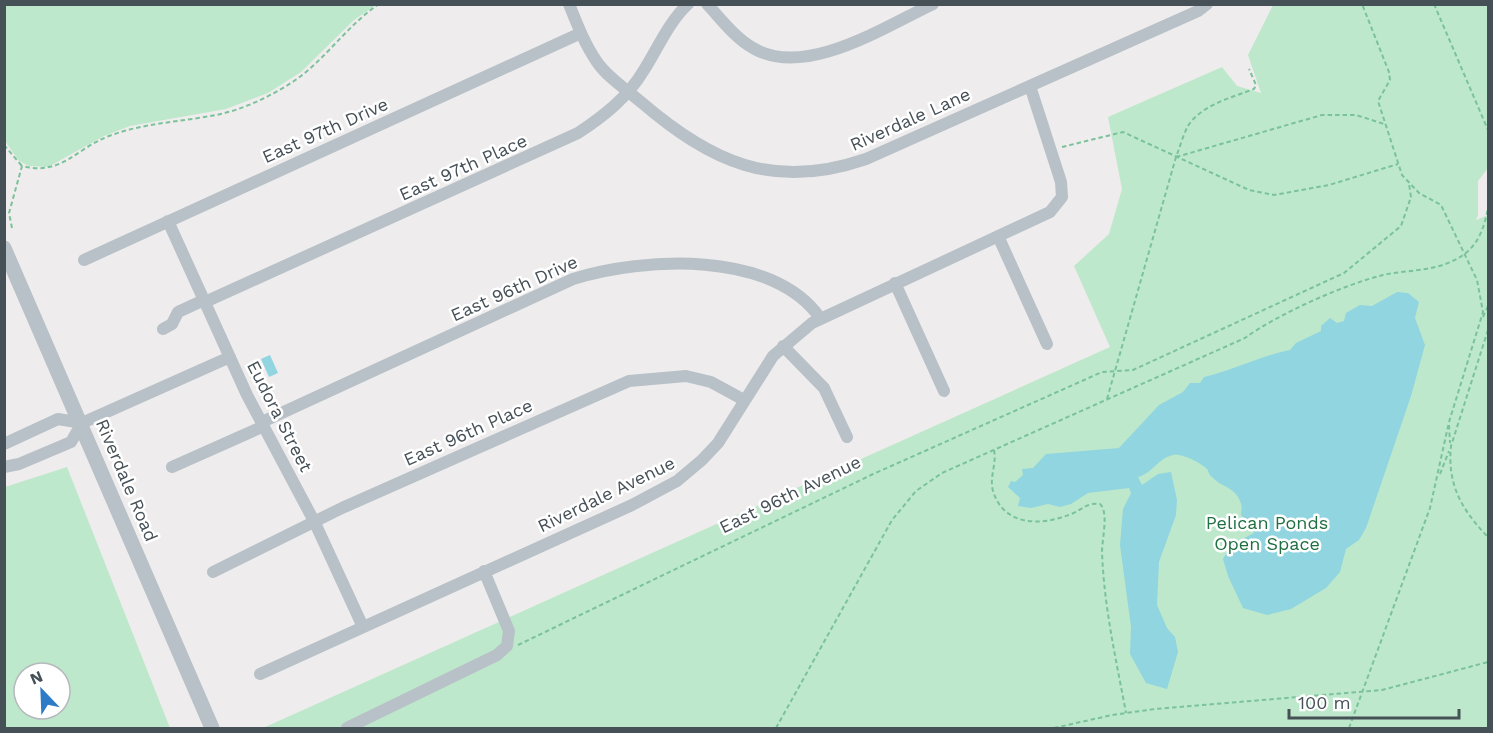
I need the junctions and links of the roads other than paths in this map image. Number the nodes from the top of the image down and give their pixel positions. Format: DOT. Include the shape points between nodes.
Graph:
graph roads {
  1 [pos="569,4"];
  2 [pos="688,4"];
  3 [pos="707,4"];
  4 [pos="933,4"];
  5 [pos="1207,4"];
  6 [pos="581,33"];
  7 [pos="1029,86"];
  8 [pos="628,91"];
  9 [pos="168,220"];
  10 [pos="998,236"];
  11 [pos="4,248"];
  12 [pos="84,260"];
  13 [pos="895,283"];
  14 [pos="205,301"];
  15 [pos="820,318"];
  16 [pos="163,329"];
  17 [pos="1047,344"];
  18 [pos="783,345"];
  19 [pos="230,357"];
  20 [pos="944,391"];
  21 [pos="744,400"];
  22 [pos="81,423"];
  23 [pos="263,424"];
  24 [pos="847,437"];
  25 [pos="4,444"];
  26 [pos="4,467"];
  27 [pos="172,467"];
  28 [pos="315,523"];
  29 [pos="484,571"];
  30 [pos="213,573"];
  31 [pos="363,627"];
  32 [pos="260,674"];
  33 [pos="212,729"];
  34 [pos="347,729"];
  1 -- 6 [label="street, Riverdale Lane"];
  2 -- 8 [label="street, East 97th Place" via="674,19 644,72"];
  3 -- 4 [label="street" via="753,48 788,59 832,50"];
  5 -- 7 [label="street, Riverdale Lane"];
  6 -- 8 [label="street, Riverdale Lane" via="601,67"];
  6 -- 9 [label="street, East 97th Drive"];
  7 -- 8 [label="street, Riverdale Lane" via="866,159 799,172 750,166 716,155 676,132"];
  7 -- 10 [label="street, Riverdale Avenue" via="1061,182 1060,201 1050,212"];
  8 -- 14 [label="street, East 97th Place" via="601,118 557,144"];
  9 -- 12 [label="street, East 97th Drive"];
  9 -- 14 [label="street, Eudora Street"];
  10 -- 13 [label="street, Riverdale Avenue"];
  10 -- 17 [label="street"];
  11 -- 22 [label="street, Riverdale Road"];
  13 -- 15 [label="street, Riverdale Avenue"];
  13 -- 20 [label="street"];
  14 -- 16 [label="street, East 97th Place" via="178,312 172,324"];
  14 -- 19 [label="street, Eudora Street"];
  15 -- 18 [label="street, Riverdale Avenue"];
  15 -- 23 [label="street, East 96th Drive" via="802,298 745,273 695,263 619,267 573,279"];
  18 -- 21 [label="street, Riverdale Avenue"];
  18 -- 24 [label="street" via="824,388"];
  19 -- 22 [label="street"];
  19 -- 23 [label="street, Eudora Street"];
  21 -- 28 [label="street, East 96th Place" via="711,382 686,376 629,381"];
  21 -- 29 [label="street, Riverdale Avenue" via="718,443 678,481"];
  22 -- 25 [label="street" via="58,419"];
  22 -- 26 [label="street" via="71,442 19,465"];
  22 -- 33 [label="street, Riverdale Road"];
  23 -- 27 [label="street, East 96th Drive"];
  23 -- 28 [label="street, Eudora Street"];
  28 -- 30 [label="street, East 96th Place"];
  28 -- 31 [label="street, Eudora Street"];
  29 -- 31 [label="street, Riverdale Avenue"];
  29 -- 34 [label="street" via="509,631 507,646 497,655"];
  31 -- 32 [label="street, Riverdale Avenue"];
}
